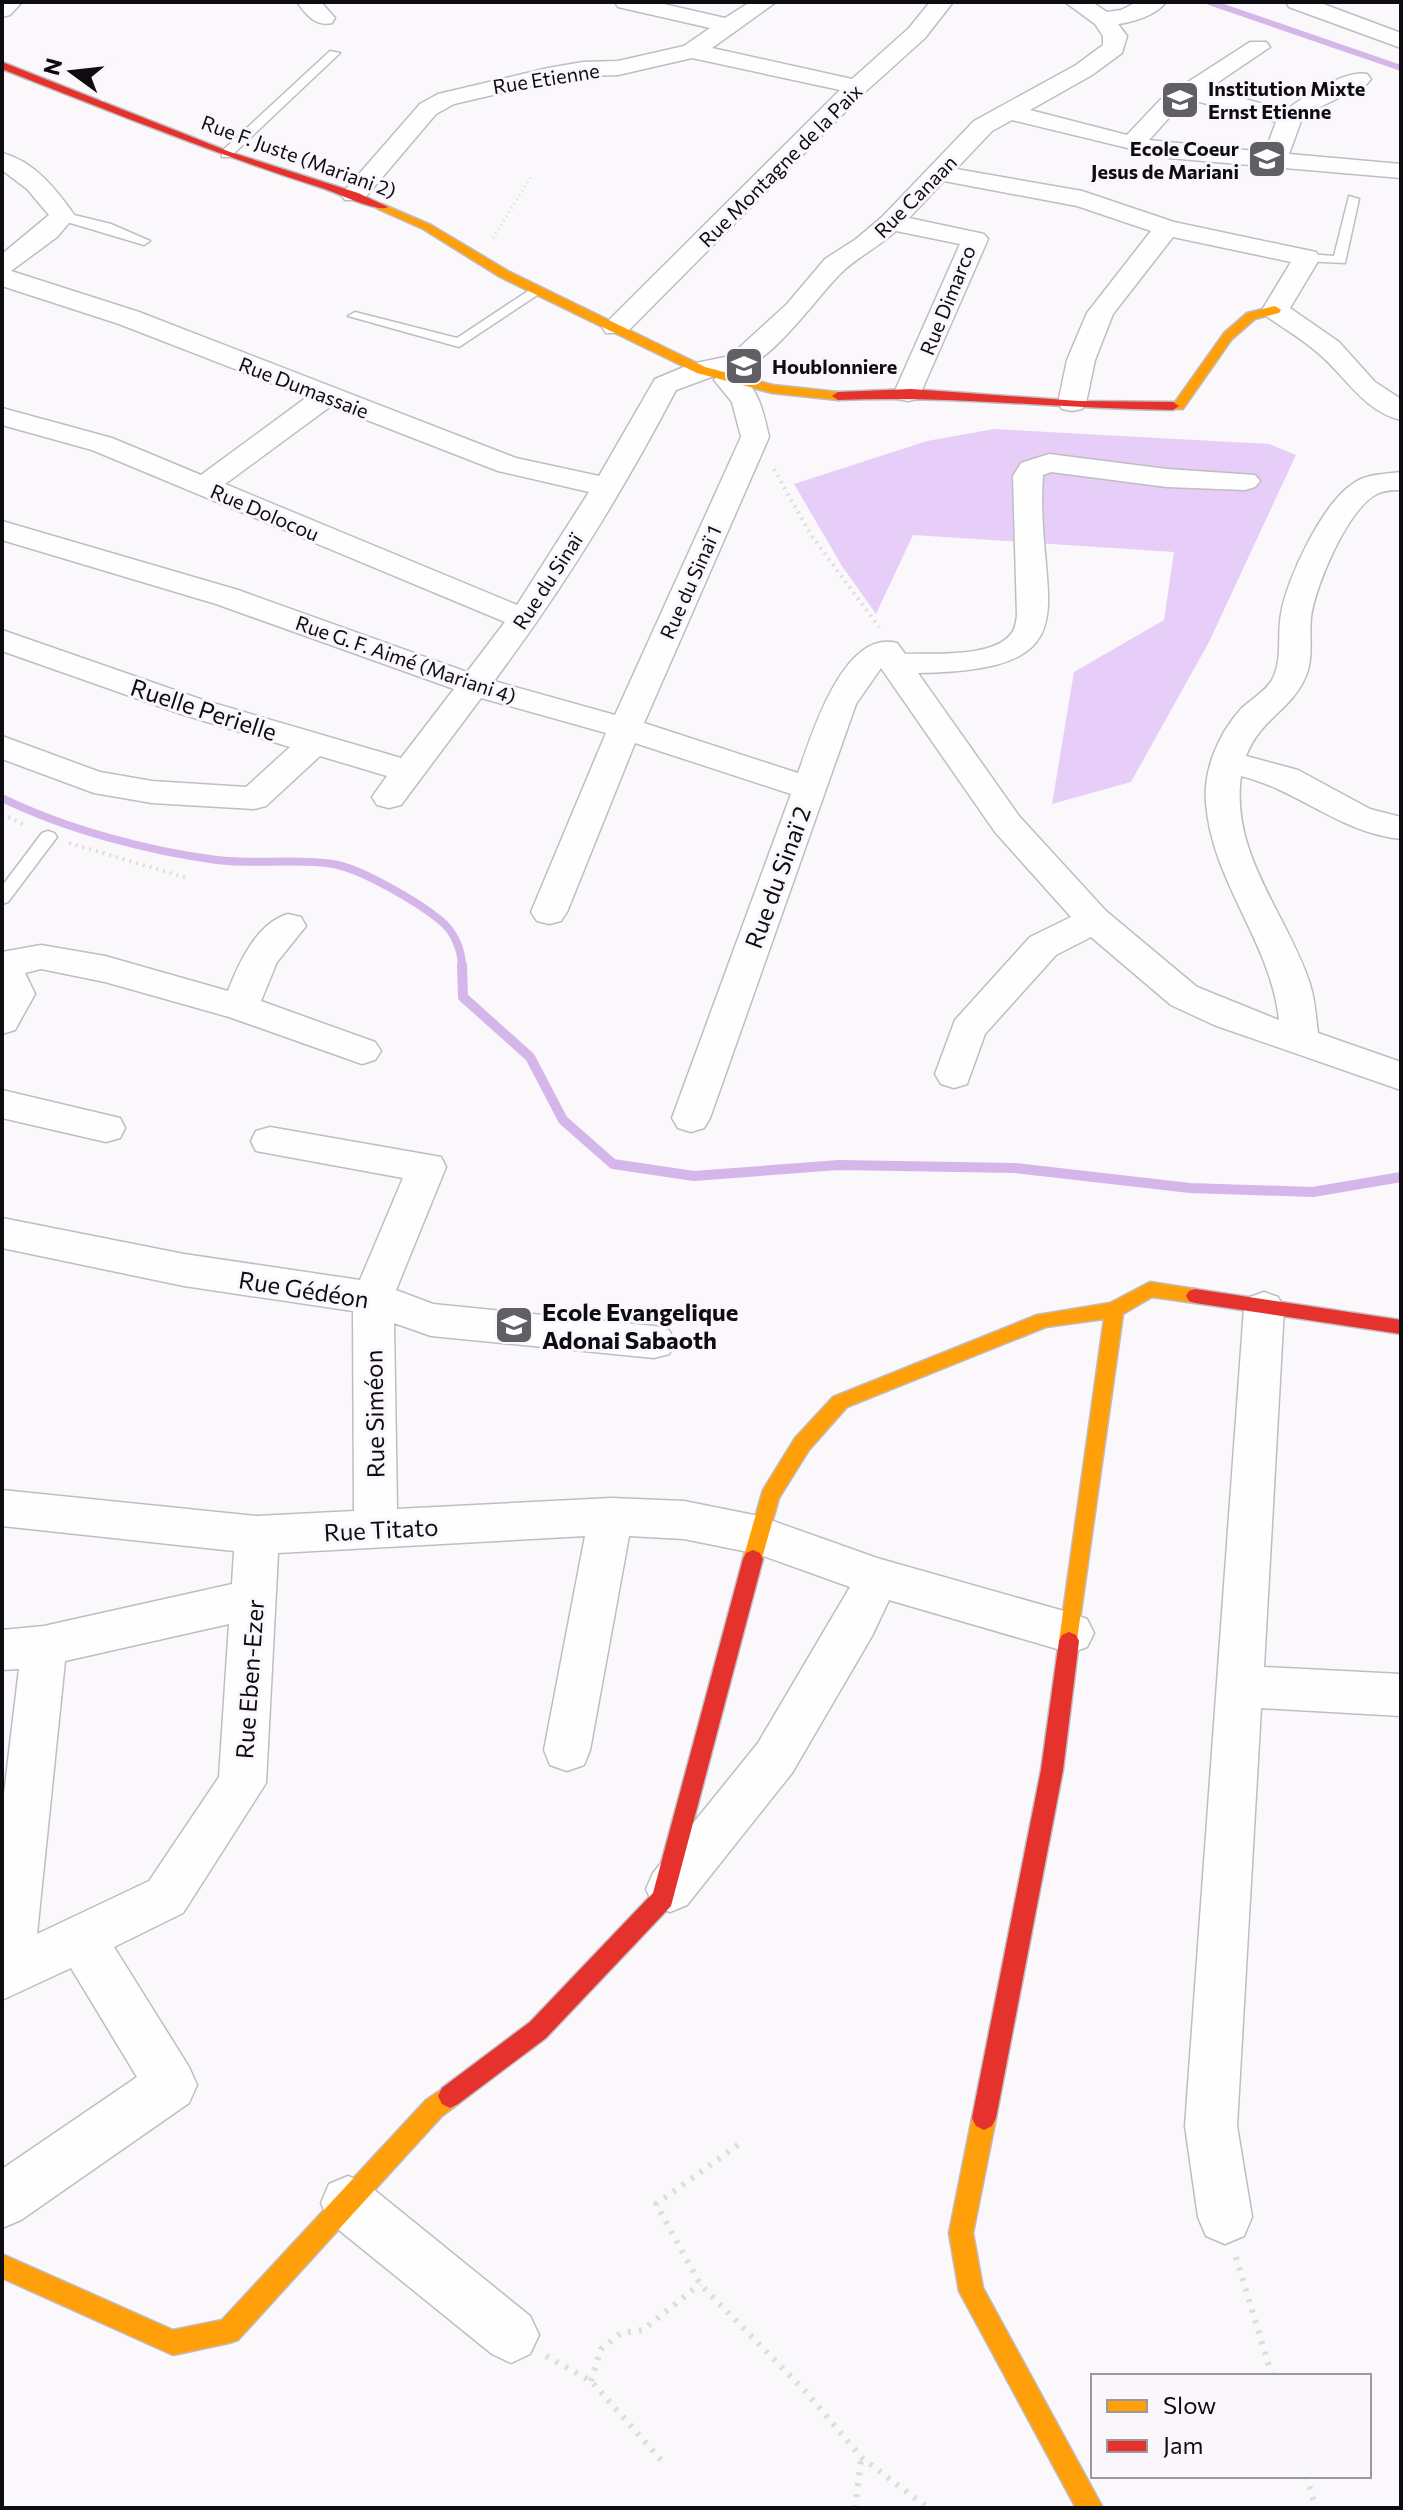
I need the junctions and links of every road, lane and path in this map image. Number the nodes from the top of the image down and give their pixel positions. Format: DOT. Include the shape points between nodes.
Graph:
graph roads {
  1 [pos="11,2"];
  2 [pos="626,2"];
  3 [pos="765,2"];
  4 [pos="942,2"];
  5 [pos="1076,2"];
  6 [pos="1155,2"];
  7 [pos="1297,2"];
  8 [pos="2,10"];
  9 [pos="1115,17"];
  10 [pos="729,26"];
  11 [pos="1395,33"];
  12 [pos="1258,47"];
  13 [pos="692,51"];
  14 [pos="334,53"];
  15 [pos="2,65"];
  16 [pos="1359,79"];
  17 [pos="857,87"];
  18 [pos="1190,92"];
  19 [pos="1012,112"];
  20 [pos="1290,118"];
  21 [pos="1132,144"];
  22 [pos="226,154"];
  23 [pos="1275,158"];
  24 [pos="2,160"];
  25 [pos="1398,164"];
  26 [pos="939,173"];
  27 [pos="532,175"];
  28 [pos="354,195"];
  29 [pos="1353,199"];
  30 [pos="62,216"];
  31 [pos="891,222"];
  32 [pos="1167,228"];
  33 [pos="144,241"];
  34 [pos="13,246"];
  35 [pos="1307,258"];
  36 [pos="479,259"];
  37 [pos="2,266"];
  38 [pos="2,277"];
  39 [pos="537,289"];
  40 [pos="1275,310"];
  41 [pos="355,316"];
  42 [pos="616,327"];
  43 [pos="715,375"];
  44 [pos="908,393"];
  45 [pos="326,396"];
  46 [pos="1397,402"];
  47 [pos="1072,403"];
  48 [pos="2,416"];
  49 [pos="755,437"];
  50 [pos="1245,481"];
  51 [pos="1401,481"];
  52 [pos="204,486"];
  53 [pos="608,487"];
  54 [pos="2,530"];
  55 [pos="524,619"];
  56 [pos="2,640"];
  57 [pos="890,657"];
  58 [pos="476,686"];
  59 [pos="840,704"];
  60 [pos="924,709"];
  61 [pos="625,728"];
  62 [pos="314,743"];
  63 [pos="2,747"];
  64 [pos="1228,762"];
  65 [pos="398,784"];
  66 [pos="809,788"];
  67 [pos="2,814"];
  68 [pos="1401,828"];
  69 [pos="48,837"];
  70 [pos="187,878"];
  71 [pos="2,898"];
  72 [pos="549,912"];
  73 [pos="1094,920"];
  74 [pos="288,926"];
  75 [pos="2,965"];
  76 [pos="240,1007"];
  77 [pos="2,1021"];
  78 [pos="1300,1040"];
  79 [pos="362,1051"];
  80 [pos="954,1074"];
  81 [pos="1401,1076"];
  82 [pos="2,1104"];
  83 [pos="691,1118"];
  84 [pos="106,1128"];
  85 [pos="270,1141"];
  86 [pos="2,1233"];
  87 [pos="373,1298"];
  88 [pos="1264,1308"];
  89 [pos="1114,1310"];
  90 [pos="1401,1327"];
  91 [pos="654,1342"];
  92 [pos="2,1508"];
  93 [pos="611,1516"];
  94 [pos="376,1530"];
  95 [pos="257,1535"];
  96 [pos="759,1535"];
  97 [pos="877,1577"];
  98 [pos="254,1599"];
  99 [pos="1071,1633"];
  100 [pos="23,1648"];
  101 [pos="1238,1686"];
  102 [pos="1401,1695"];
  103 [pos="567,1750"];
  104 [pos="663,1899"];
  105 [pos="80,1938"];
  106 [pos="5,1974"];
  107 [pos="738,2145"];
  108 [pos="2,2201"];
  109 [pos="348,2203"];
  110 [pos="1225,2217"];
  111 [pos="2,2266"];
  112 [pos="700,2284"];
  113 [pos="511,2335"];
  114 [pos="1271,2374"];
  115 [pos="591,2381"];
  116 [pos="862,2458"];
  117 [pos="661,2460"];
  118 [pos="1307,2478"];
  119 [pos="855,2508"];
  120 [pos="928,2508"];
  121 [pos="1090,2508"];
  122 [pos="1316,2508"];
  1 -- 8 [label="street"];
  2 -- 10 [label="street"];
  3 -- 10 [label="street, Rue Etienne"];
  4 -- 17 [label="street, Rue Montagne de la Paix" via="917,33"];
  5 -- 9 [label="street"];
  6 -- 9 [label="street"];
  7 -- 11 [label="street"];
  9 -- 19 [label="street, Rue Canaan" via="1114,48"];
  10 -- 13 [label="street, Rue Etienne"];
  12 -- 18 [label="street"];
  13 -- 17 [label="street"];
  13 -- 28 [label="street, Rue Etienne" via="618,68 548,75 446,99 428,109"];
  14 -- 22 [label="lane"];
  15 -- 22 [label="street, Rue F. Juste (Mariani 2)"];
  16 -- 20 [label="street"];
  17 -- 42 [label="street, Rue Montagne de la Paix"];
  18 -- 20 [label="street"];
  18 -- 21 [label="street" via="1168,105"];
  19 -- 21 [label="street"];
  19 -- 26 [label="street, Rue Canaan" via="983,126"];
  20 -- 23 [label="street"];
  21 -- 23 [label="street"];
  22 -- 28 [label="street, Rue F. Juste (Mariani 2)"];
  23 -- 25 [label="street"];
  24 -- 30 [label="street" via="46,193"];
  26 -- 31 [label="street, Rue Canaan"];
  26 -- 32 [label="street" via="1082,199"];
  27 -- 36 [label="path"];
  28 -- 36 [label="street, Rue F. Juste (Mariani 2)" via="427,227"];
  29 -- 35 [label="lane" via="1340,260"];
  30 -- 33 [label="lane"];
  30 -- 34 [label="street" via="48,232"];
  31 -- 43 [label="street, Rue Canaan" via="834,265 796,310 739,363"];
  31 -- 44 [label="street, Rue Dimarco" via="975,239"];
  32 -- 35 [label="street"];
  32 -- 47 [label="street" via="1100,313 1081,360"];
  34 -- 37 [label="street"];
  35 -- 40 [label="street"];
  36 -- 39 [label="street, Rue F. Juste (Mariani 2)"];
  38 -- 45 [label="street, Rue Dumassaie" via="129,318"];
  39 -- 41 [label="lane" via="459,343"];
  39 -- 42 [label="street, Rue F. Juste (Mariani 2)"];
  40 -- 46 [label="street" via="1329,348 1365,388"];
  40 -- 47 [label="street, Rue F. Juste (Mariani 2)" via="1251,316 1228,336 1179,406"];
  42 -- 43 [label="street, Rue F. Juste (Mariani 2)"];
  43 -- 44 [label="street, Rue F. Juste (Mariani 2)" via="785,391"];
  43 -- 49 [label="street" via="746,400"];
  43 -- 53 [label="street, Rue du Sinaï" via="665,385"];
  44 -- 47 [label="street, Rue F. Juste (Mariani 2)"];
  45 -- 52 [label="street"];
  45 -- 53 [label="street, Rue Dumassaie" via="508,465"];
  48 -- 52 [label="street, Rue Dolocou" via="102,444"];
  49 -- 57 [label="path" via="811,535 890,641"];
  49 -- 61 [label="street, Rue du Sinaï 1"];
  50 -- 57 [label="street" via="1167,478 1049,463 1031,469 1029,633 1005,654 981,659"];
  51 -- 64 [label="street" via="1364,489 1314,560 1301,591 1296,658 1286,684 1251,717"];
  52 -- 55 [label="street, Rue Dolocou"];
  53 -- 55 [label="street, Rue du Sinaï"];
  54 -- 58 [label="street, Rue G. F. Aimé (Mariani 4)" via="227,597"];
  55 -- 58 [label="street, Rue du Sinaï"];
  56 -- 62 [label="street, Ruelle Perielle" via="192,707"];
  57 -- 59 [label="street, Rue du Sinaï 2" via="866,663"];
  57 -- 60 [label="street"];
  58 -- 61 [label="street, Rue G. F. Aimé (Mariani 4)"];
  58 -- 65 [label="street, Rue du Sinaï"];
  59 -- 60 [label="street" via="879,699"];
  59 -- 66 [label="street, Rue du Sinaï 2"];
  60 -- 73 [label="street" via="1007,824"];
  61 -- 66 [label="street, Rue G. F. Aimé (Mariani 4)"];
  61 -- 72 [label="street, Rue du Sinaï 1"];
  62 -- 63 [label="street" via="254,798 152,792 94,782"];
  62 -- 65 [label="street, Ruelle Perielle"];
  64 -- 68 [label="street" via="1293,781 1347,814"];
  64 -- 78 [label="street" via="1222,796 1227,840 1291,981"];
  66 -- 83 [label="street, Rue du Sinaï 2"];
  67 -- 69 [label="path"];
  69 -- 70 [label="path"];
  69 -- 71 [label="lane"];
  73 -- 78 [label="street" via="1184,996"];
  73 -- 80 [label="street" via="1043,946 993,1000 968,1029"];
  74 -- 76 [label="street" via="269,943"];
  75 -- 76 [label="street" via="41,957"];
  75 -- 77 [label="street" via="17,994"];
  76 -- 79 [label="street"];
  78 -- 81 [label="street"];
  82 -- 84 [label="street"];
  85 -- 87 [label="street" via="427,1167"];
  86 -- 87 [label="street, Rue Gédéon" via="184,1270"];
  87 -- 91 [label="street, Rue Gédéon" via="431,1320"];
  87 -- 94 [label="street, Rue Siméon"];
  88 -- 89 [label="street" via="1150,1289"];
  88 -- 90 [label="street"];
  88 -- 101 [label="street"];
  89 -- 96 [label="street" via="1044,1320 840,1402 802,1444 770,1496"];
  89 -- 99 [label="street"];
  92 -- 95 [label="street, Rue Titato"];
  93 -- 94 [label="street, Rue Titato"];
  93 -- 96 [label="street, Rue Titato" via="684,1520"];
  93 -- 103 [label="street"];
  94 -- 95 [label="street, Rue Titato"];
  95 -- 98 [label="street, Rue Eben-Ezer"];
  96 -- 97 [label="street, Rue Titato"];
  96 -- 104 [label="street"];
  97 -- 99 [label="street, Rue Titato"];
  97 -- 104 [label="street" via="775,1758"];
  98 -- 100 [label="street"];
  98 -- 105 [label="street, Rue Eben-Ezer" via="242,1783 166,1897"];
  99 -- 121 [label="street" via="1052,1770 961,2233 971,2291"];
  100 -- 106 [label="street"];
  101 -- 102 [label="street"];
  101 -- 110 [label="street" via="1211,2126"];
  104 -- 109 [label="street" via="538,2030 434,2108"];
  105 -- 106 [label="street, Rue Eben-Ezer"];
  105 -- 108 [label="street" via="171,2085"];
  107 -- 112 [label="path" via="656,2204"];
  109 -- 111 [label="street" via="229,2331 173,2343"];
  109 -- 113 [label="street"];
  110 -- 114 [label="path"];
  112 -- 115 [label="path" via="643,2330 621,2333 601,2349"];
  112 -- 116 [label="path"];
  113 -- 115 [label="path"];
  115 -- 117 [label="path"];
  116 -- 119 [label="path"];
  116 -- 120 [label="path"];
  118 -- 122 [label="path"];
}
